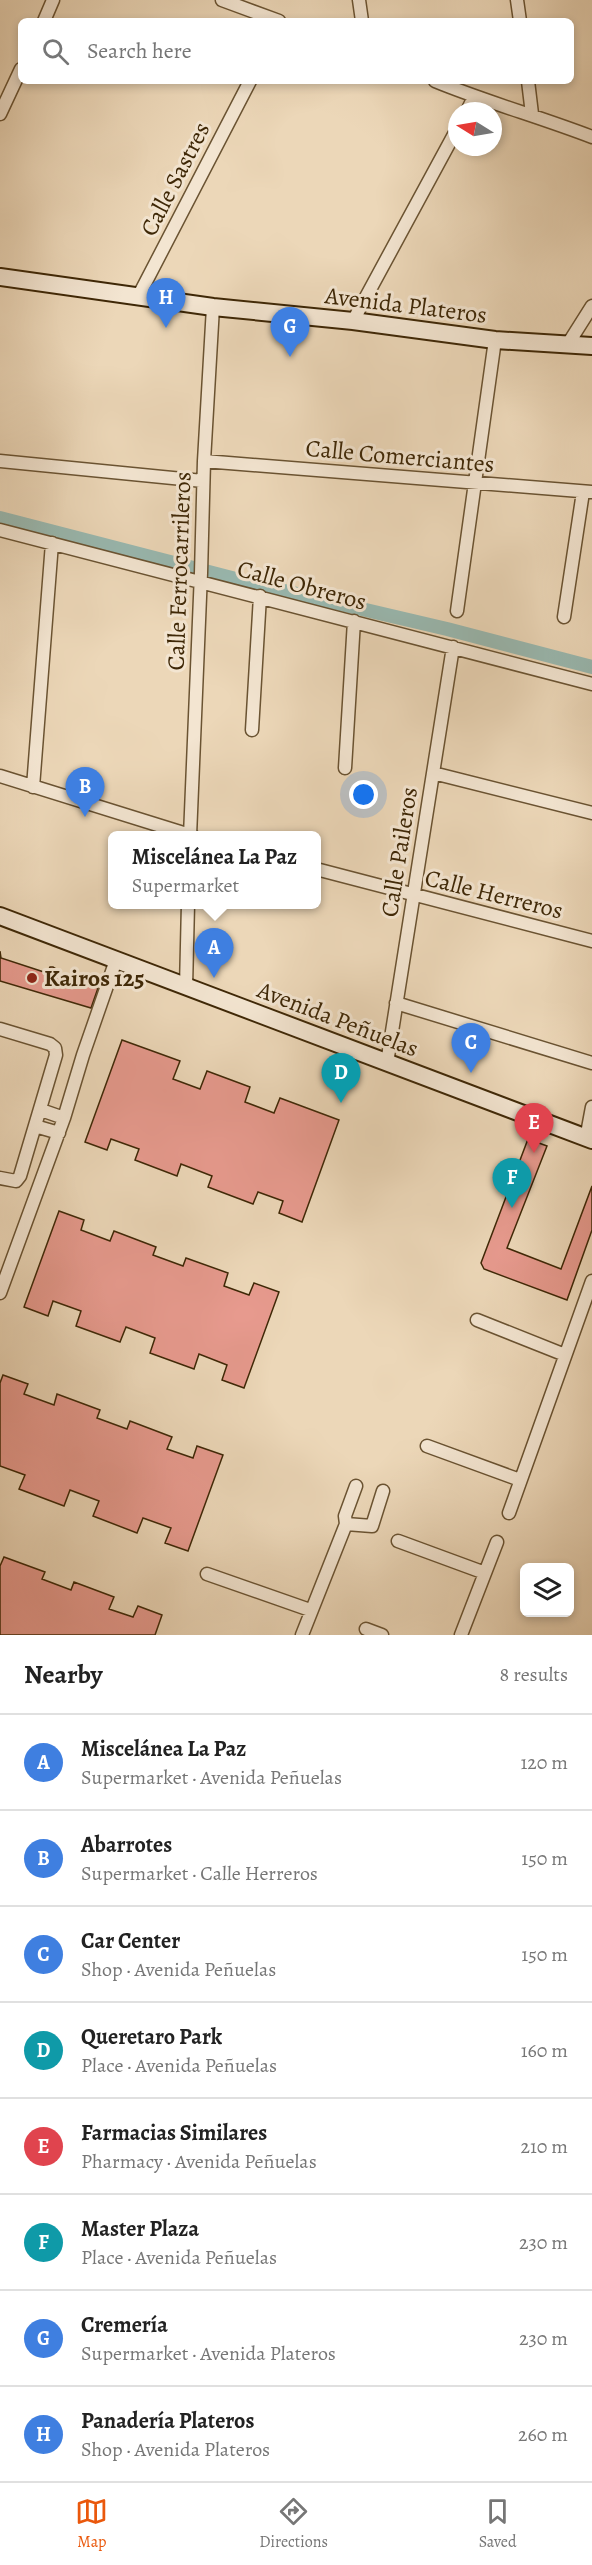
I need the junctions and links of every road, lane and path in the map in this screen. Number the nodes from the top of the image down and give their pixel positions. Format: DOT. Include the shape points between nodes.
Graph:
graph roads {
  1 [pos="54,0"];
  2 [pos="222,0"];
  3 [pos="359,0"];
  4 [pos="517,0"];
  5 [pos="45,18"];
  6 [pos="271,18"];
  7 [pos="362,18"];
  8 [pos="520,18"];
  9 [pos="18,75"];
  10 [pos="248,84"];
  11 [pos="442,84"];
  12 [pos="528,84"];
  13 [pos="474,97"];
  14 [pos="472,102"];
  15 [pos="0,114"];
  16 [pos="532,114"];
  17 [pos="592,137"];
  18 [pos="448,146"];
  19 [pos="0,277"];
  20 [pos="138,297"];
  21 [pos="592,306"];
  22 [pos="213,307"];
  23 [pos="353,321"];
  24 [pos="495,340"];
  25 [pos="568,344"];
  26 [pos="592,346"];
  27 [pos="0,461"];
  28 [pos="204,461"];
  29 [pos="203,481"];
  30 [pos="474,484"];
  31 [pos="587,492"];
  32 [pos="0,530"];
  33 [pos="52,543"];
  34 [pos="201,577"];
  35 [pos="260,596"];
  36 [pos="457,611"];
  37 [pos="564,617"];
  38 [pos="354,621"];
  39 [pos="453,647"];
  40 [pos="592,684"];
  41 [pos="252,730"];
  42 [pos="345,768"];
  43 [pos="433,773"];
  44 [pos="0,776"];
  45 [pos="33,787"];
  46 [pos="592,813"];
  47 [pos="178,831"];
  48 [pos="191,831"];
  49 [pos="321,870"];
  50 [pos="414,896"];
  51 [pos="188,909"];
  52 [pos="0,916"];
  53 [pos="592,941"];
  54 [pos="116,960"];
  55 [pos="186,987"];
  56 [pos="396,1003"];
  57 [pos="0,1029"];
  58 [pos="592,1063"];
  59 [pos="387,1064"];
  60 [pos="592,1107"];
  61 [pos="41,1110"];
  62 [pos="64,1118"];
  63 [pos="35,1126"];
  64 [pos="59,1132"];
  65 [pos="589,1139"];
  66 [pos="0,1178"];
  67 [pos="592,1281"];
  68 [pos="0,1293"];
  69 [pos="477,1320"];
  70 [pos="565,1355"];
  71 [pos="427,1446"];
  72 [pos="520,1480"];
  73 [pos="356,1486"];
  74 [pos="383,1491"];
  75 [pos="509,1513"];
  76 [pos="346,1524"];
  77 [pos="398,1541"];
  78 [pos="497,1542"];
  79 [pos="485,1573"];
  80 [pos="207,1574"];
  81 [pos="310,1610"];
  82 [pos="366,1629"];
  83 [pos="302,1635"];
  84 [pos="382,1635"];
  85 [pos="461,1635"];
  1 -- 5 [label="street"];
  2 -- 6 [label="street"];
  3 -- 7 [label="street"];
  4 -- 8 [label="street"];
  9 -- 15 [label="street"];
  10 -- 20 [label="street, Calle Sastres"];
  11 -- 13 [label="street"];
  12 -- 16 [label="street"];
  13 -- 14 [label="street"];
  13 -- 16 [label="street"];
  16 -- 17 [label="street"];
  18 -- 23 [label="street"];
  19 -- 20 [label="street, Avenida Plateros"];
  20 -- 22 [label="street, Avenida Plateros"];
  21 -- 25 [label="street"];
  22 -- 23 [label="street, Avenida Plateros"];
  22 -- 28 [label="street, Calle Ferrocarrileros"];
  23 -- 24 [label="street, Avenida Plateros"];
  24 -- 25 [label="street, Avenida Plateros"];
  24 -- 30 [label="street"];
  25 -- 26 [label="street, Avenida Plateros"];
  27 -- 29 [label="street"];
  28 -- 29 [label="street, Calle Ferrocarrileros"];
  28 -- 30 [label="street, Calle Comerciantes"];
  29 -- 34 [label="street, Calle Ferrocarrileros"];
  30 -- 31 [label="street, Calle Comerciantes"];
  30 -- 36 [label="street"];
  31 -- 37 [label="street"];
  32 -- 33 [label="street, Calle Obreros"];
  33 -- 34 [label="street, Calle Obreros"];
  33 -- 45 [label="street"];
  34 -- 35 [label="street, Calle Obreros"];
  34 -- 48 [label="street, Calle Ferrocarrileros"];
  35 -- 38 [label="street, Calle Obreros"];
  35 -- 41 [label="street"];
  38 -- 39 [label="street, Calle Obreros"];
  38 -- 42 [label="street"];
  39 -- 40 [label="street, Calle Obreros"];
  39 -- 43 [label="street, Calle Paileros"];
  43 -- 46 [label="street"];
  43 -- 50 [label="street, Calle Paileros"];
  44 -- 45 [label="street"];
  45 -- 47 [label="street"];
  49 -- 50 [label="street, Calle Herreros"];
  50 -- 53 [label="street, Calle Herreros"];
  50 -- 56 [label="street, Calle Paileros"];
  51 -- 55 [label="street"];
  52 -- 54 [label="street, Avenida Peñuelas"];
  54 -- 55 [label="street, Avenida Peñuelas"];
  54 -- 62 [label="street"];
  55 -- 59 [label="street, Avenida Peñuelas"];
  56 -- 58 [label="street"];
  56 -- 59 [label="street, Calle Paileros"];
  57 -- 61 [label="street" via="55,1048"];
  59 -- 65 [label="street, Avenida Peñuelas"];
  60 -- 65 [label="street"];
  61 -- 62 [label="street"];
  61 -- 63 [label="street"];
  62 -- 64 [label="street"];
  63 -- 64 [label="street"];
  63 -- 66 [label="street" via="16,1181"];
  64 -- 68 [label="street"];
  67 -- 70 [label="street"];
  69 -- 70 [label="street"];
  70 -- 72 [label="street"];
  71 -- 72 [label="street"];
  72 -- 75 [label="street"];
  73 -- 76 [label="street" via="345,1516"];
  74 -- 76 [label="street" via="372,1526"];
  76 -- 81 [label="street"];
  77 -- 79 [label="street"];
  78 -- 79 [label="street"];
  79 -- 85 [label="street"];
  80 -- 81 [label="street"];
  81 -- 83 [label="street"];
  82 -- 84 [label="street"];
}
